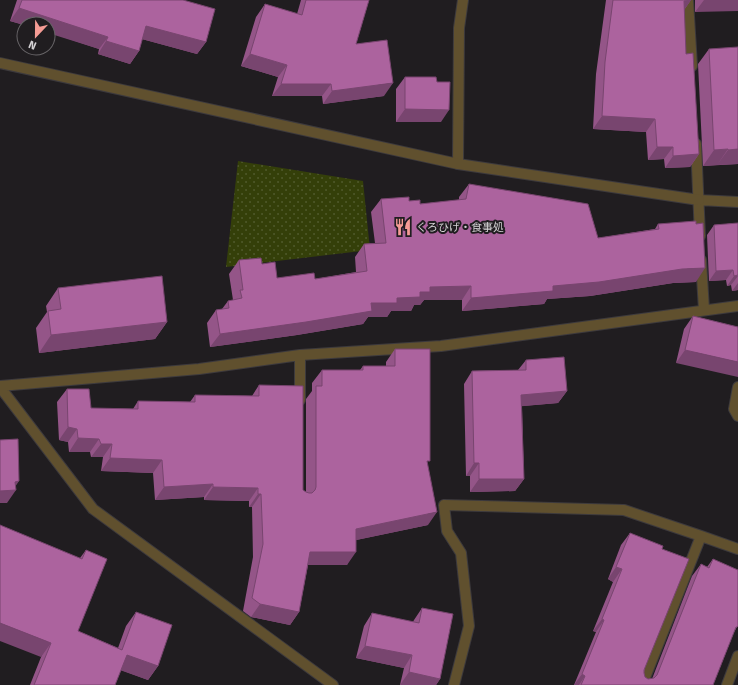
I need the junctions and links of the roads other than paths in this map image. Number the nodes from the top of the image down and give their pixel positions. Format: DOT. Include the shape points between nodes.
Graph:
graph roads {
  1 [pos="463,0"];
  2 [pos="688,0"];
  3 [pos="0,64"];
  4 [pos="692,72"];
  5 [pos="695,136"];
  6 [pos="458,164"];
  7 [pos="699,200"];
  8 [pos="738,202"];
  9 [pos="738,306"];
  10 [pos="704,310"];
  11 [pos="300,355"];
  12 [pos="0,387"];
  13 [pos="738,388"];
  14 [pos="300,408"];
  15 [pos="738,416"];
  16 [pos="702,536"];
  17 [pos="738,549"];
  18 [pos="738,656"];
  19 [pos="332,685"];
  20 [pos="454,685"];
  21 [pos="642,685"];
  22 [pos="727,685"];
  1 -- 6 [label="street" via="459,28"];
  2 -- 4 [label="street"];
  3 -- 6 [label="street"];
  5 -- 7 [label="street"];
  6 -- 7 [label="street"];
  7 -- 8 [label="street"];
  7 -- 10 [label="street"];
  9 -- 10 [label="street"];
  10 -- 11 [label="street" via="441,346"];
  11 -- 12 [label="street" via="199,370"];
  11 -- 14 [label="street"];
  12 -- 19 [label="street" via="93,509"];
  13 -- 15 [label="street" via="734,409"];
  16 -- 17 [label="street"];
  16 -- 20 [label="street" via="624,510 444,505 447,531 461,553 469,626"];
  16 -- 21 [label="street"];
  18 -- 22 [label="street"];
}
